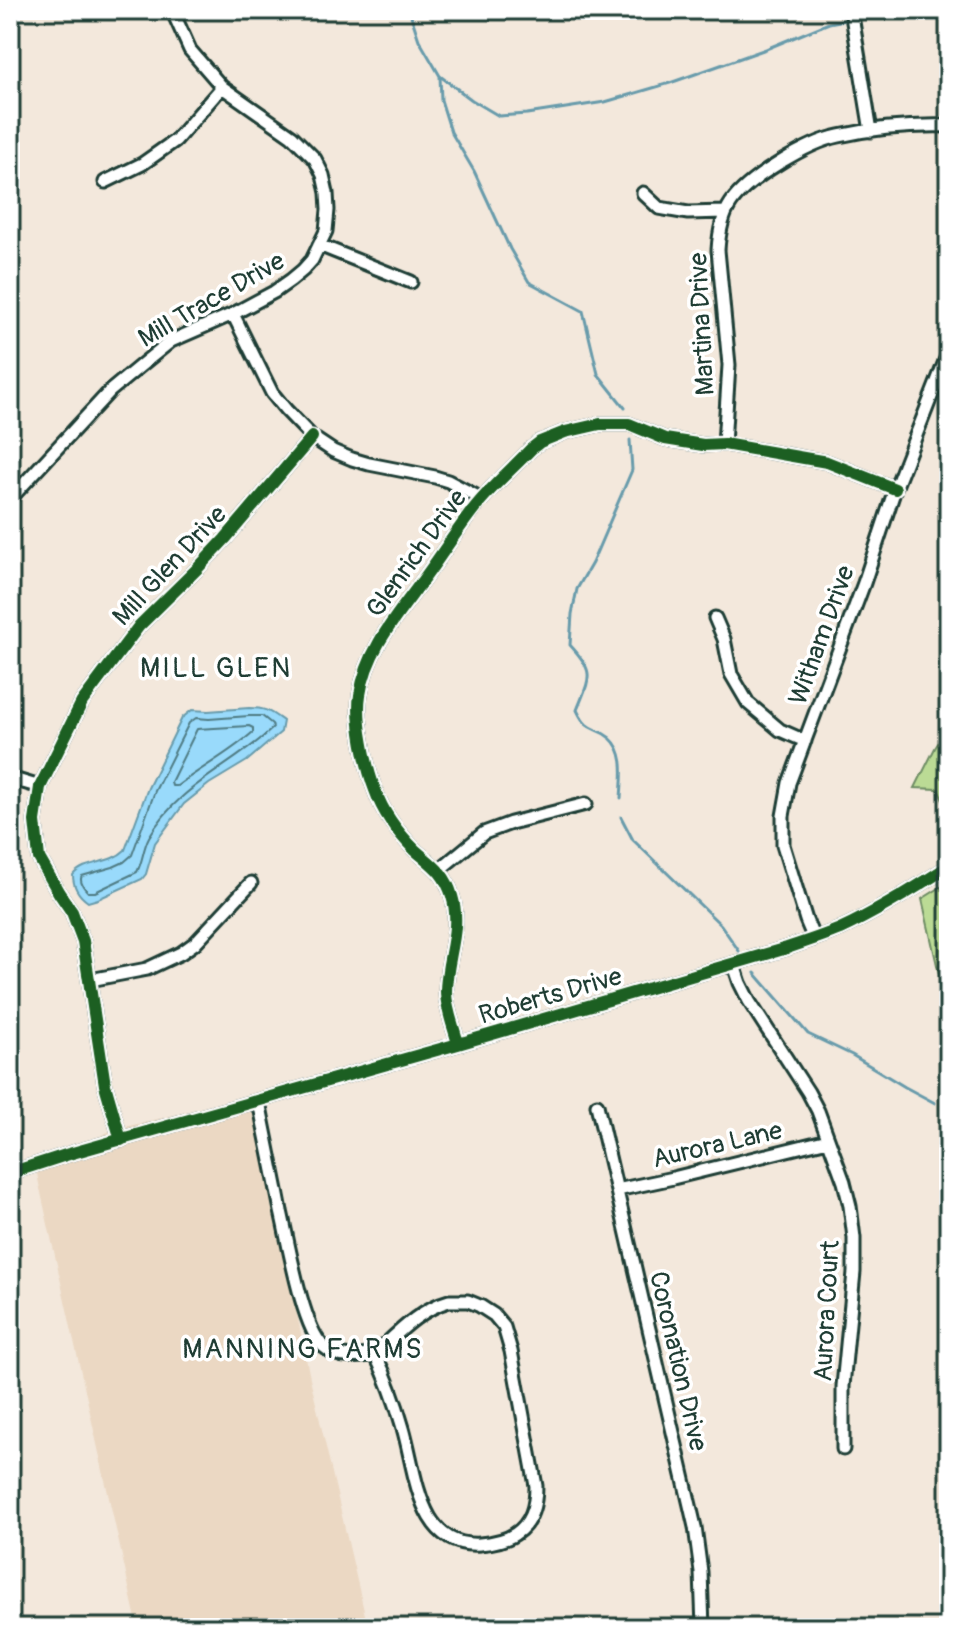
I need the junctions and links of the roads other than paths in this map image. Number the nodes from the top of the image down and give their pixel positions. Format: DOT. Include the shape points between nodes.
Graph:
graph roads {
  1 [pos="172,10"];
  2 [pos="851,10"];
  3 [pos="222,87"];
  4 [pos="949,126"];
  5 [pos="871,131"];
  6 [pos="105,182"];
  7 [pos="643,193"];
  8 [pos="725,212"];
  9 [pos="319,245"];
  10 [pos="411,282"];
  11 [pos="233,314"];
  12 [pos="949,351"];
  13 [pos="312,437"];
  14 [pos="724,444"];
  15 [pos="895,489"];
  16 [pos="10,499"];
  17 [pos="482,499"];
  18 [pos="715,618"];
  19 [pos="805,741"];
  20 [pos="10,778"];
  21 [pos="40,787"];
  22 [pos="586,804"];
  23 [pos="949,866"];
  24 [pos="439,870"];
  25 [pos="251,883"];
  26 [pos="814,939"];
  27 [pos="734,965"];
  28 [pos="90,980"];
  29 [pos="458,1044"];
  30 [pos="259,1101"];
  31 [pos="597,1105"];
  32 [pos="121,1140"];
  33 [pos="828,1140"];
  34 [pos="10,1173"];
  35 [pos="617,1190"];
  36 [pos="375,1354"];
  37 [pos="843,1449"];
  38 [pos="703,1628"];
  1 -- 3 [label="street, Mill Trace Drive" via="190,50"];
  2 -- 5 [label="street"];
  3 -- 6 [label="street" via="176,140"];
  3 -- 9 [label="street, Mill Trace Drive" via="292,136 315,159 328,210"];
  4 -- 5 [label="street"];
  5 -- 8 [label="street" via="836,136 790,158 752,181"];
  7 -- 8 [label="street" via="659,208"];
  8 -- 14 [label="street, Martina Drive" via="718,237 729,365"];
  9 -- 10 [label="street"];
  9 -- 11 [label="street, Mill Trace Drive" via="303,270"];
  11 -- 13 [label="street" via="272,393"];
  11 -- 16 [label="street, Mill Trace Drive" via="171,341 110,391"];
  12 -- 15 [label="street, Witham Drive"];
  13 -- 17 [label="street" via="352,459 448,481"];
  13 -- 21 [label="street, Mill Glen Drive" via="225,539 139,626 82,702"];
  14 -- 15 [label="street, Glenrich Drive" via="827,462"];
  14 -- 17 [label="street, Glenrich Drive" via="665,439 629,424 600,424 540,442"];
  15 -- 19 [label="street, Witham Drive"];
  17 -- 24 [label="street, Glenrich Drive" via="374,650 359,698 374,790 407,841"];
  18 -- 19 [label="street" via="731,674 748,703 780,730"];
  19 -- 26 [label="street, Witham Drive" via="789,783 783,845"];
  20 -- 21 [label="street"];
  21 -- 28 [label="street, Mill Glen Drive" via="35,821 39,858 72,912"];
  22 -- 24 [label="street" via="484,833"];
  23 -- 26 [label="street, Roberts Drive" via="867,916"];
  24 -- 29 [label="street, Glenrich Drive" via="456,916 446,990"];
  25 -- 28 [label="street" via="181,953 147,969"];
  26 -- 27 [label="street, Roberts Drive"];
  27 -- 29 [label="street, Roberts Drive"];
  27 -- 33 [label="street, Aurora Court" via="749,1001 808,1092"];
  28 -- 32 [label="street, Mill Glen Drive" via="105,1085"];
  29 -- 30 [label="street, Roberts Drive"];
  30 -- 32 [label="street, Roberts Drive"];
  30 -- 36 [label="street" via="313,1334 323,1346 347,1357"];
  31 -- 35 [label="street, Coronation Drive"];
  32 -- 34 [label="street, Roberts Drive"];
  33 -- 35 [label="street, Aurora Lane"];
  33 -- 37 [label="street, Aurora Court" via="844,1182 854,1238"];
  35 -- 38 [label="street, Coronation Drive" via="695,1527"];
  36 -- 36 [label="street" via="427,1310 449,1301 468,1301 504,1327 536,1486 536,1503 520,1531 490,1543 464,1544 434,1526"];
}
